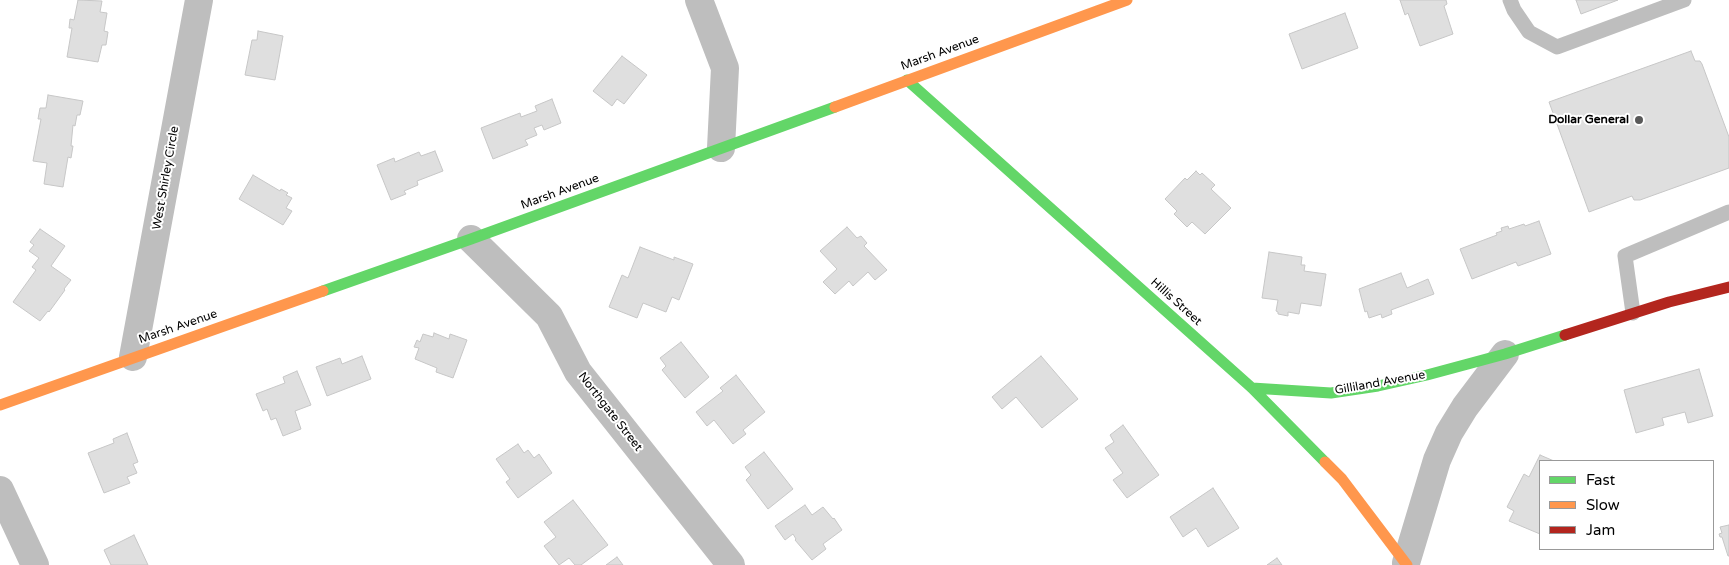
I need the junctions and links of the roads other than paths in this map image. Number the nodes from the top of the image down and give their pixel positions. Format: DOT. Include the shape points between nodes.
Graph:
graph roads {
  1 [pos="199,0"];
  2 [pos="699,0"];
  3 [pos="1127,0"];
  4 [pos="1510,0"];
  5 [pos="1684,0"];
  6 [pos="907,80"];
  7 [pos="721,148"];
  8 [pos="1729,212"];
  9 [pos="471,239"];
  10 [pos="1729,287"];
  11 [pos="1633,313"];
  12 [pos="1505,354"];
  13 [pos="133,357"];
  14 [pos="1252,388"];
  15 [pos="0,405"];
  16 [pos="0,490"];
  17 [pos="1406,564"];
  18 [pos="35,565"];
  19 [pos="730,565"];
  1 -- 13 [label="street, West Shirley Circle"];
  2 -- 7 [label="street" via="725,68"];
  3 -- 6 [label="street, Marsh Avenue"];
  4 -- 5 [label="lane" via="1529,32 1557,47"];
  6 -- 7 [label="street, Marsh Avenue"];
  6 -- 14 [label="street, Hillis Street"];
  7 -- 9 [label="street, Marsh Avenue"];
  8 -- 11 [label="lane" via="1625,256"];
  9 -- 13 [label="street, Marsh Avenue"];
  9 -- 19 [label="street, Northgate Street" via="549,316 578,372"];
  10 -- 11 [label="street, Gilliland Avenue"];
  11 -- 12 [label="street, Gilliland Avenue"];
  12 -- 14 [label="street, Gilliland Avenue" via="1426,376 1331,393"];
  12 -- 17 [label="street" via="1465,407 1437,460"];
  13 -- 15 [label="street, Marsh Avenue"];
  14 -- 17 [label="street, Hillis Street" via="1342,479"];
  16 -- 18 [label="street"];
}
